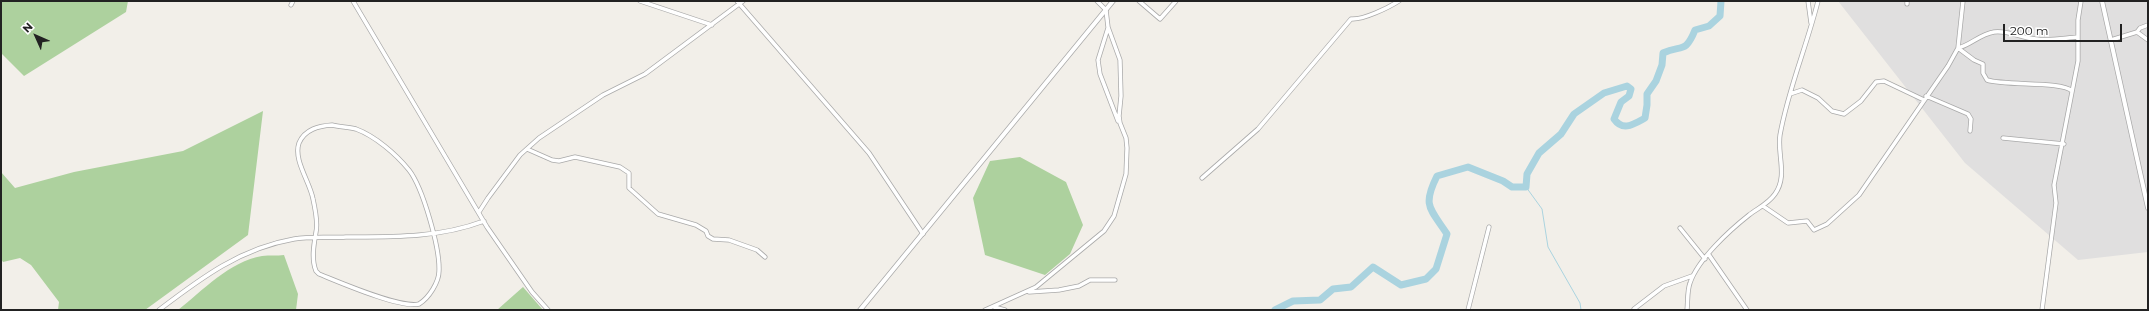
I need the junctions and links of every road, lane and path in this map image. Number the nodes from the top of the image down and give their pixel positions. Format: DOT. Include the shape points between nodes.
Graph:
graph roads {
  1 [pos="353,1"];
  2 [pos="640,1"];
  3 [pos="1097,1"];
  4 [pos="1113,1"];
  5 [pos="1139,1"];
  6 [pos="1176,1"];
  7 [pos="1399,1"];
  8 [pos="1808,1"];
  9 [pos="1818,1"];
  10 [pos="1963,1"];
  11 [pos="2081,1"];
  12 [pos="2102,1"];
  13 [pos="740,2"];
  14 [pos="1106,10"];
  15 [pos="712,25"];
  16 [pos="2148,25"];
  17 [pos="1108,26"];
  18 [pos="1812,26"];
  19 [pos="2137,32"];
  20 [pos="2078,37"];
  21 [pos="2111,40"];
  22 [pos="2148,40"];
  23 [pos="1958,48"];
  24 [pos="2072,91"];
  25 [pos="1790,94"];
  26 [pos="1926,96"];
  27 [pos="1924,100"];
  28 [pos="1120,123"];
  29 [pos="1970,131"];
  30 [pos="2003,138"];
  31 [pos="2064,144"];
  32 [pos="527,149"];
  33 [pos="1202,178"];
  34 [pos="1763,206"];
  35 [pos="2148,208"];
  36 [pos="479,212"];
  37 [pos="484,221"];
  38 [pos="1489,227"];
  39 [pos="1680,228"];
  40 [pos="433,234"];
  41 [pos="923,234"];
  42 [pos="314,237"];
  43 [pos="1709,255"];
  44 [pos="765,257"];
  45 [pos="1705,259"];
  46 [pos="1692,276"];
  47 [pos="1115,280"];
  48 [pos="1028,292"];
  49 [pos="994,307"];
  50 [pos="1634,309"];
  51 [pos="2042,309"];
  52 [pos="159,310"];
  53 [pos="548,310"];
  54 [pos="860,310"];
  55 [pos="985,310"];
  56 [pos="1005,310"];
  57 [pos="1468,310"];
  58 [pos="1687,310"];
  59 [pos="1747,310"];
  1 -- 36 [label="street"];
  2 -- 15 [label="street"];
  3 -- 14 [label="street"];
  4 -- 14 [label="street"];
  5 -- 6 [label="street" via="1160,18"];
  7 -- 33 [label="street" via="1360,20 1351,19 1258,129"];
  8 -- 18 [label="street"];
  9 -- 18 [label="street"];
  10 -- 23 [label="street"];
  11 -- 20 [label="street"];
  12 -- 21 [label="street"];
  13 -- 15 [label="street"];
  13 -- 41 [label="street" via="869,153"];
  14 -- 17 [label="street"];
  14 -- 41 [label="street"];
  15 -- 32 [label="street" via="645,74 603,95 539,138"];
  16 -- 19 [label="street"];
  17 -- 28 [label="street" via="1120,60"];
  17 -- 28 [label="street" via="1098,60 1100,74"];
  18 -- 25 [label="street"];
  19 -- 21 [label="street"];
  19 -- 22 [label="street"];
  20 -- 23 [label="street" via="2049,40 1995,32 1976,39 1966,47"];
  20 -- 24 [label="street" via="2078,61"];
  21 -- 35 [label="street"];
  23 -- 24 [label="street" via="1983,64 1983,73 1987,80 2010,85 2060,86"];
  23 -- 26 [label="street"];
  24 -- 31 [label="street"];
  25 -- 27 [label="street" via="1802,90 1818,98 1832,111 1844,114 1860,101 1876,82 1884,81"];
  25 -- 34 [label="street" via="1779,143 1782,182 1775,195"];
  26 -- 27 [label="street"];
  26 -- 29 [label="street" via="1968,114 1971,119"];
  27 -- 34 [label="street" via="1859,195 1824,227 1814,230 1807,221 1788,223"];
  28 -- 48 [label="street" via="1126,138 1126,174 1112,221 1100,235"];
  30 -- 31 [label="street"];
  31 -- 51 [label="street" via="2054,185 2056,203"];
  32 -- 36 [label="street" via="499,182"];
  32 -- 44 [label="street" via="552,160 575,157 620,167 628,173 629,188 658,214 696,225 713,239 729,240 757,250"];
  34 -- 43 [label="street" via="1740,223"];
  36 -- 37 [label="street"];
  37 -- 40 [label="street" via="461,229"];
  37 -- 53 [label="street" via="532,292"];
  38 -- 57 [label="street"];
  39 -- 45 [label="street"];
  40 -- 42 [label="street" via="399,237"];
  40 -- 42 [label="street" via="439,275 423,302 414,306 359,290 319,274 314,266"];
  40 -- 42 [label="street" via="424,202 408,169 375,139 354,129 332,125 312,128 299,144 299,156 313,198 316,230"];
  41 -- 54 [label="street"];
  42 -- 52 [label="street" via="281,242 249,251 200,279"];
  43 -- 45 [label="street"];
  43 -- 59 [label="street"];
  45 -- 46 [label="street"];
  46 -- 50 [label="street" via="1664,286"];
  46 -- 58 [label="street"];
  47 -- 48 [label="street" via="1090,280 1078,286 1059,290"];
  48 -- 49 [label="street"];
  49 -- 55 [label="street"];
  49 -- 56 [label="street"];
}
